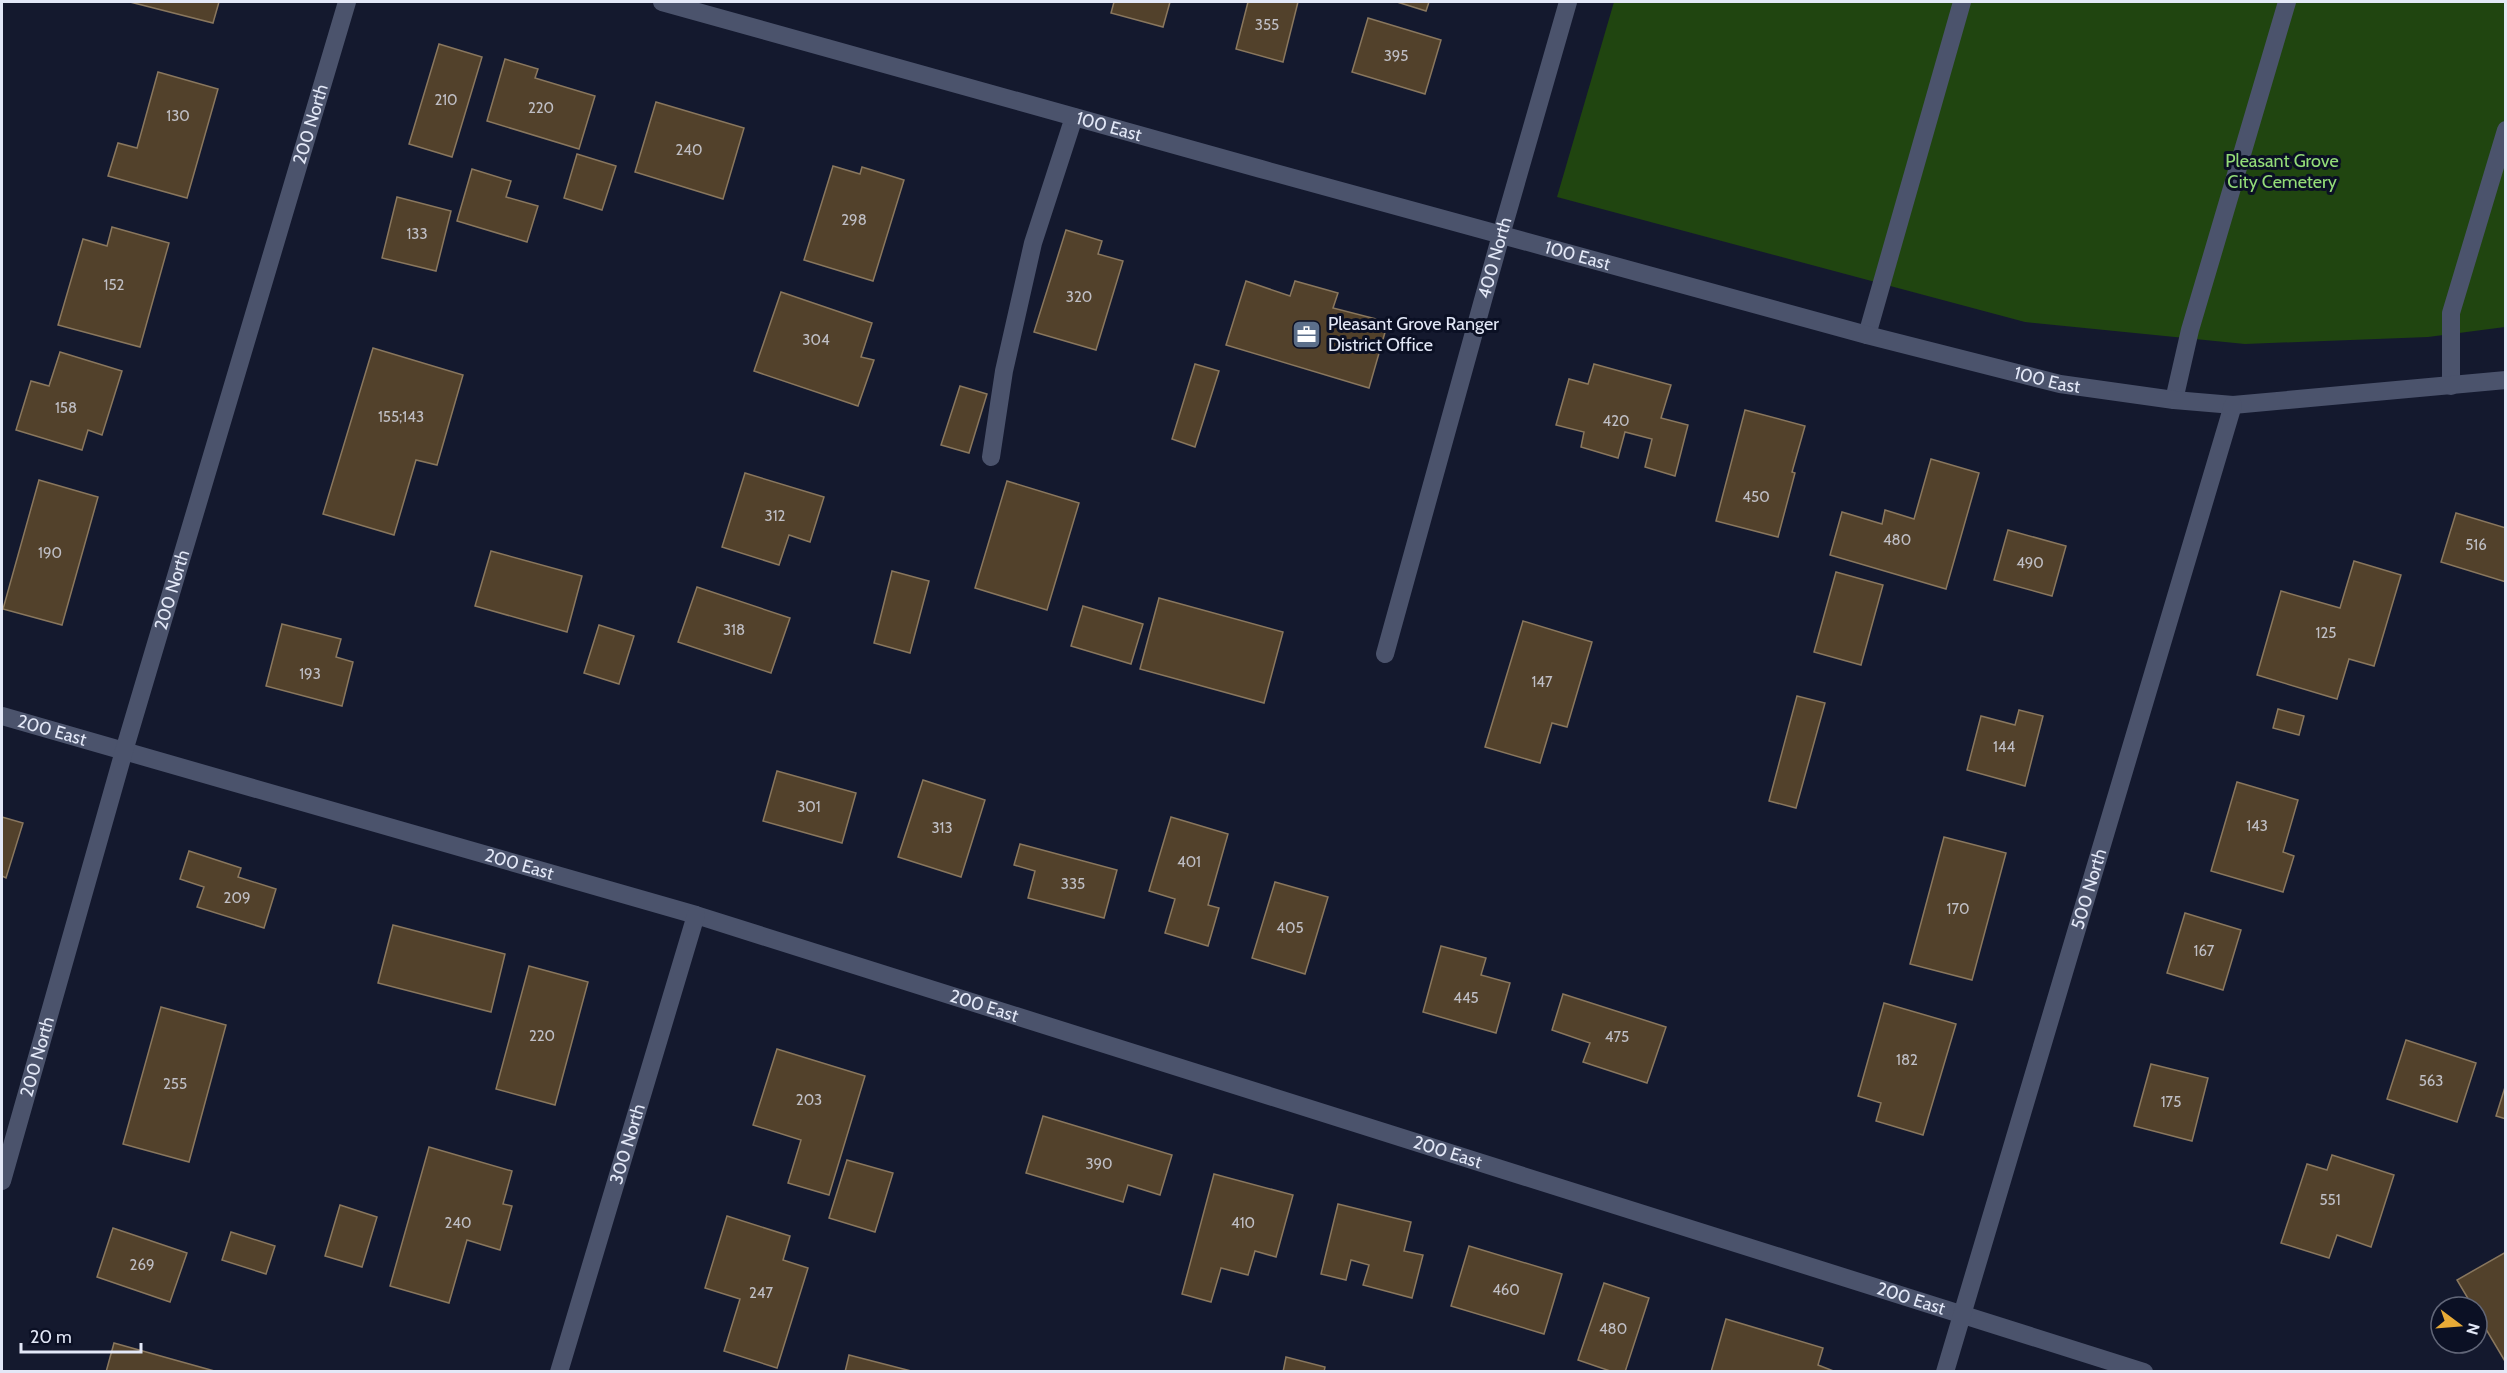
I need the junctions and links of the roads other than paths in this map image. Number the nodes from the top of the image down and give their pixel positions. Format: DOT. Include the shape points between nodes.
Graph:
graph roads {
  1 [pos="347,2"];
  2 [pos="663,2"];
  3 [pos="1568,2"];
  4 [pos="1962,2"];
  5 [pos="2287,2"];
  6 [pos="1074,117"];
  7 [pos="2505,130"];
  8 [pos="1501,235"];
  9 [pos="1867,335"];
  10 [pos="2505,380"];
  11 [pos="2451,386"];
  12 [pos="2174,400"];
  13 [pos="2233,405"];
  14 [pos="991,457"];
  15 [pos="1385,654"];
  16 [pos="2,716"];
  17 [pos="124,751"];
  18 [pos="696,915"];
  19 [pos="2,1181"];
  20 [pos="1962,1314"];
  21 [pos="559,1371"];
  22 [pos="1945,1371"];
  23 [pos="2144,1371"];
  1 -- 17 [label="street, 200 North"];
  2 -- 6 [label="street, 100 East"];
  3 -- 8 [label="street, 400 North"];
  4 -- 9 [label="street"];
  5 -- 12 [label="street" via="2190,330"];
  6 -- 8 [label="street, 100 East"];
  6 -- 14 [label="street" via="1033,243 1004,370"];
  7 -- 11 [label="street" via="2451,312"];
  8 -- 9 [label="street, 100 East"];
  8 -- 15 [label="street, 400 North"];
  9 -- 12 [label="street, 100 East" via="2060,384"];
  10 -- 11 [label="street, 100 East"];
  11 -- 13 [label="street, 100 East"];
  12 -- 13 [label="street, 100 East"];
  13 -- 20 [label="street, 500 North"];
  16 -- 17 [label="street, 200 East"];
  17 -- 18 [label="street, 200 East"];
  17 -- 19 [label="street, 200 North"];
  18 -- 20 [label="street, 200 East"];
  18 -- 21 [label="street, 300 North"];
  20 -- 22 [label="street, 500 North"];
  20 -- 23 [label="street, 200 East"];
}
